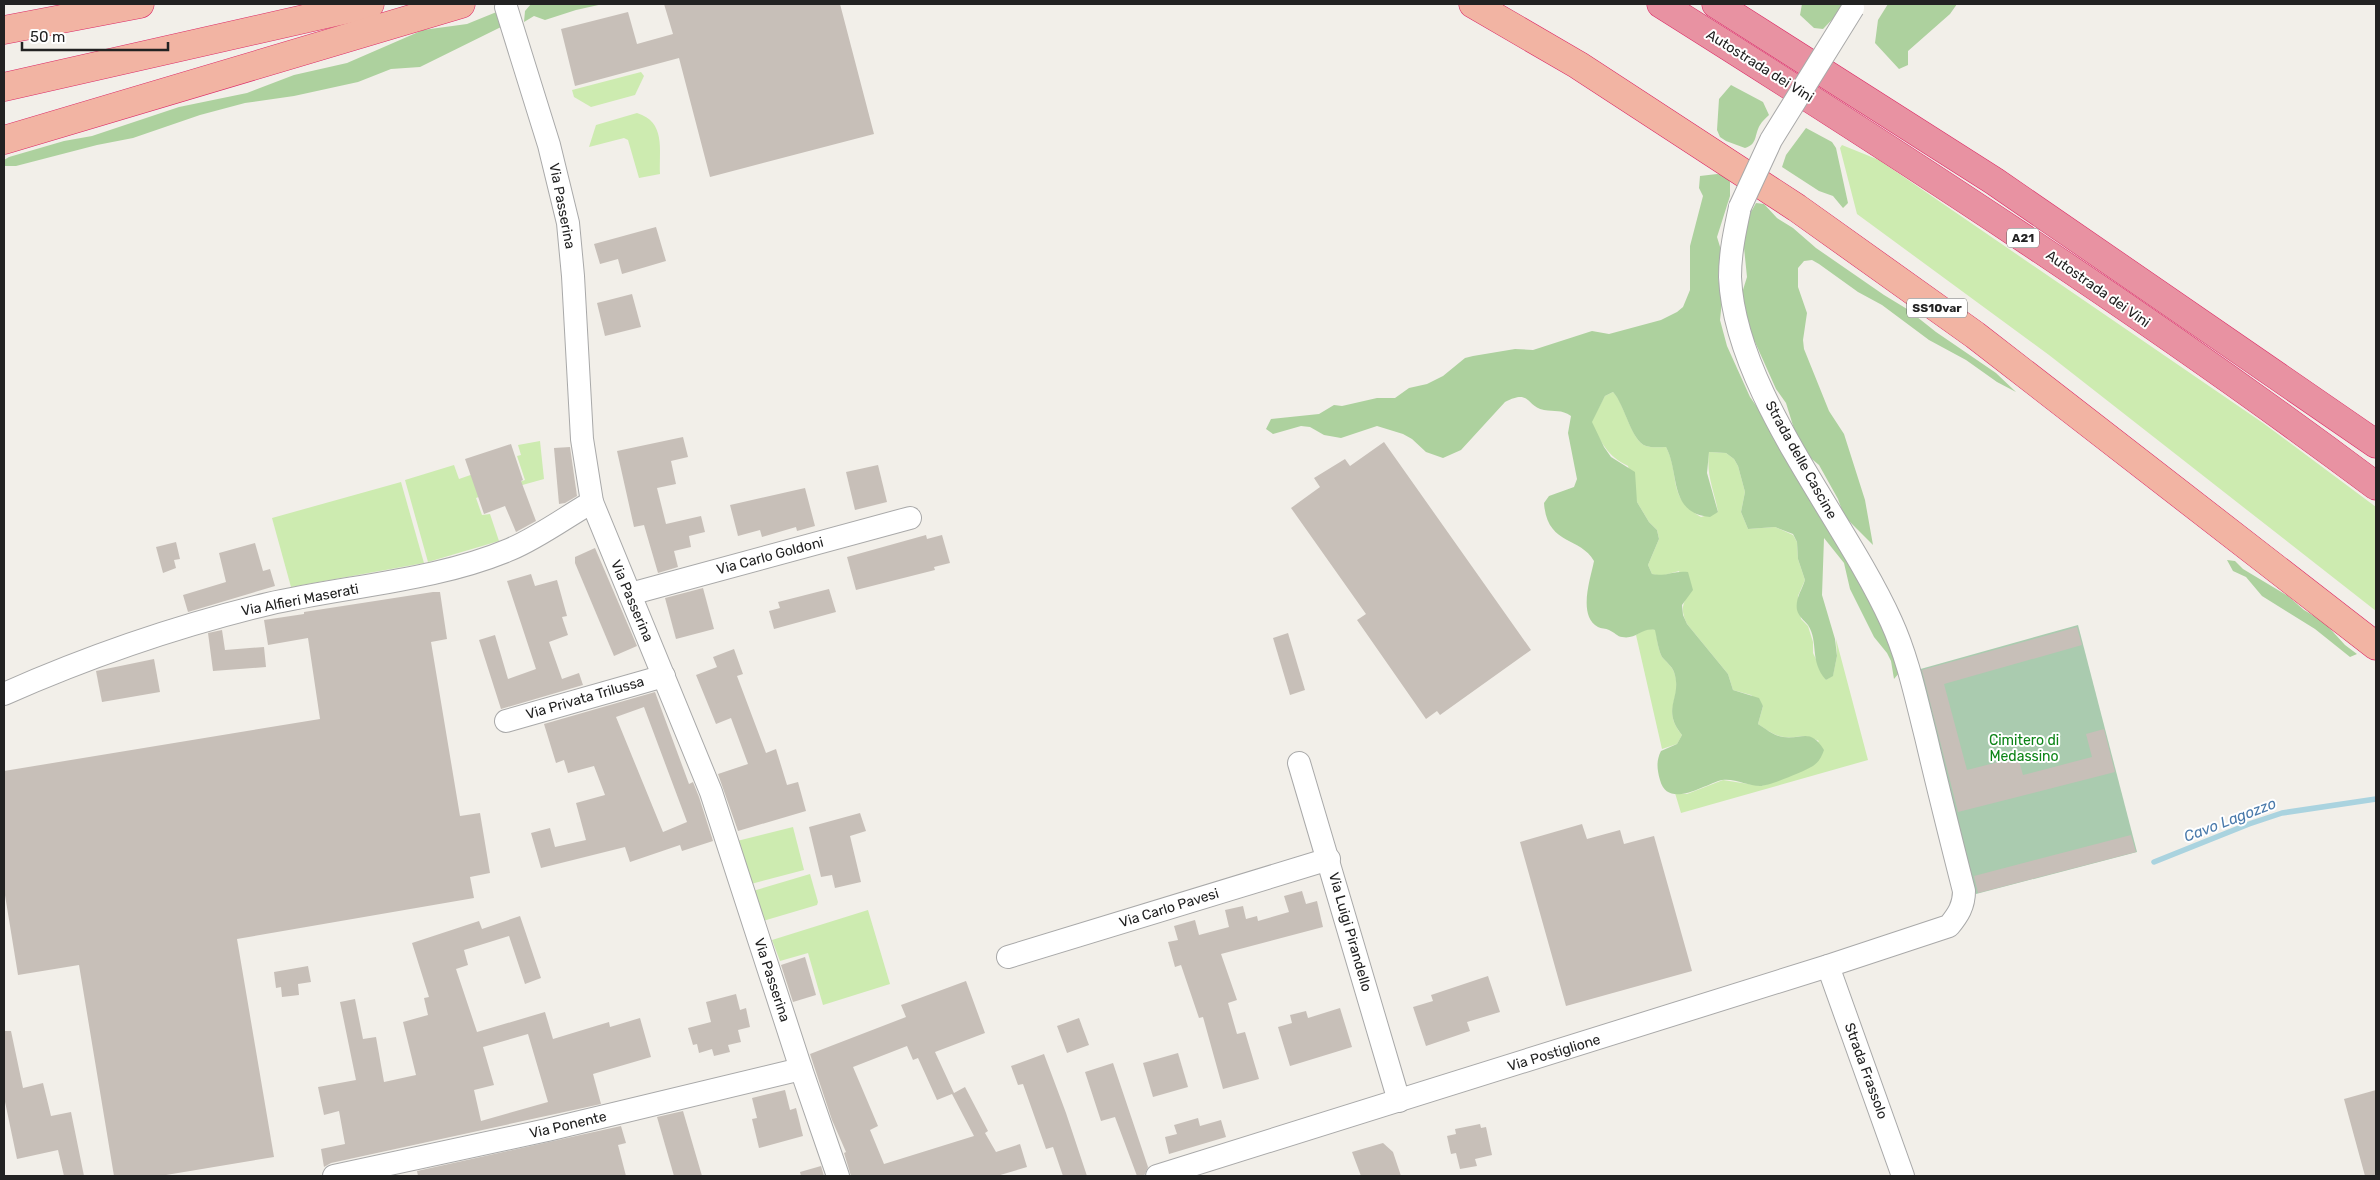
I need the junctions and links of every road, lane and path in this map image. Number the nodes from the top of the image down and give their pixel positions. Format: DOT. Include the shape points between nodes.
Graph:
graph roads {
  1 [pos="140,4"];
  2 [pos="370,4"];
  3 [pos="461,4"];
  4 [pos="1473,4"];
  5 [pos="1662,4"];
  6 [pos="1716,4"];
  7 [pos="1855,6"];
  8 [pos="506,7"];
  9 [pos="4,30"];
  10 [pos="4,88"];
  11 [pos="4,140"];
  12 [pos="2376,444"];
  13 [pos="2376,486"];
  14 [pos="592,502"];
  15 [pos="910,518"];
  16 [pos="630,594"];
  17 [pos="2376,646"];
  18 [pos="664,676"];
  19 [pos="4,694"];
  20 [pos="506,721"];
  21 [pos="1300,763"];
  22 [pos="1329,859"];
  23 [pos="1949,926"];
  24 [pos="1008,957"];
  25 [pos="1828,966"];
  26 [pos="801,1069"];
  27 [pos="1399,1101"];
  28 [pos="334,1176"];
  29 [pos="838,1176"];
  30 [pos="1157,1176"];
  31 [pos="1904,1176"];
  1 -- 9 [label="highway"];
  2 -- 10 [label="highway"];
  3 -- 11 [label="highway"];
  4 -- 17 [label="highway, SS10var" via="1578,65 1797,208 1975,335"];
  5 -- 13 [label="highway, Autostrada dei Vini / A21" via="2049,255"];
  6 -- 12 [label="highway, Autostrada dei Vini / A21" via="1994,181"];
  7 -- 23 [label="street, Strada delle Cascine, bridge" via="1771,140 1740,206 1730,255 1733,299 1739,328 1776,418 1870,579 1901,647 1964,891 1960,912"];
  8 -- 14 [label="street, Via Passerina" via="549,145 568,223 582,439"];
  14 -- 16 [label="street, Via Passerina"];
  14 -- 19 [label="street, Via Alfieri Maserati" via="511,549 463,565 216,617 140,639"];
  15 -- 16 [label="street, Via Carlo Goldoni"];
  16 -- 18 [label="street, Via Passerina"];
  18 -- 20 [label="street, Via Privata Trilussa"];
  18 -- 26 [label="street, Via Passerina" via="711,792"];
  21 -- 22 [label="street, Via Luigi Pirandello"];
  22 -- 24 [label="street, Via Carlo Pavesi"];
  22 -- 27 [label="street, Via Luigi Pirandello"];
  23 -- 25 [label="street, Via Postiglione"];
  25 -- 27 [label="street, Via Postiglione"];
  25 -- 31 [label="street, Strada Frassolo"];
  26 -- 28 [label="street, Via Ponente" via="547,1130"];
  26 -- 29 [label="street, Via Passerina"];
  27 -- 30 [label="street, Via Postiglione"];
}
